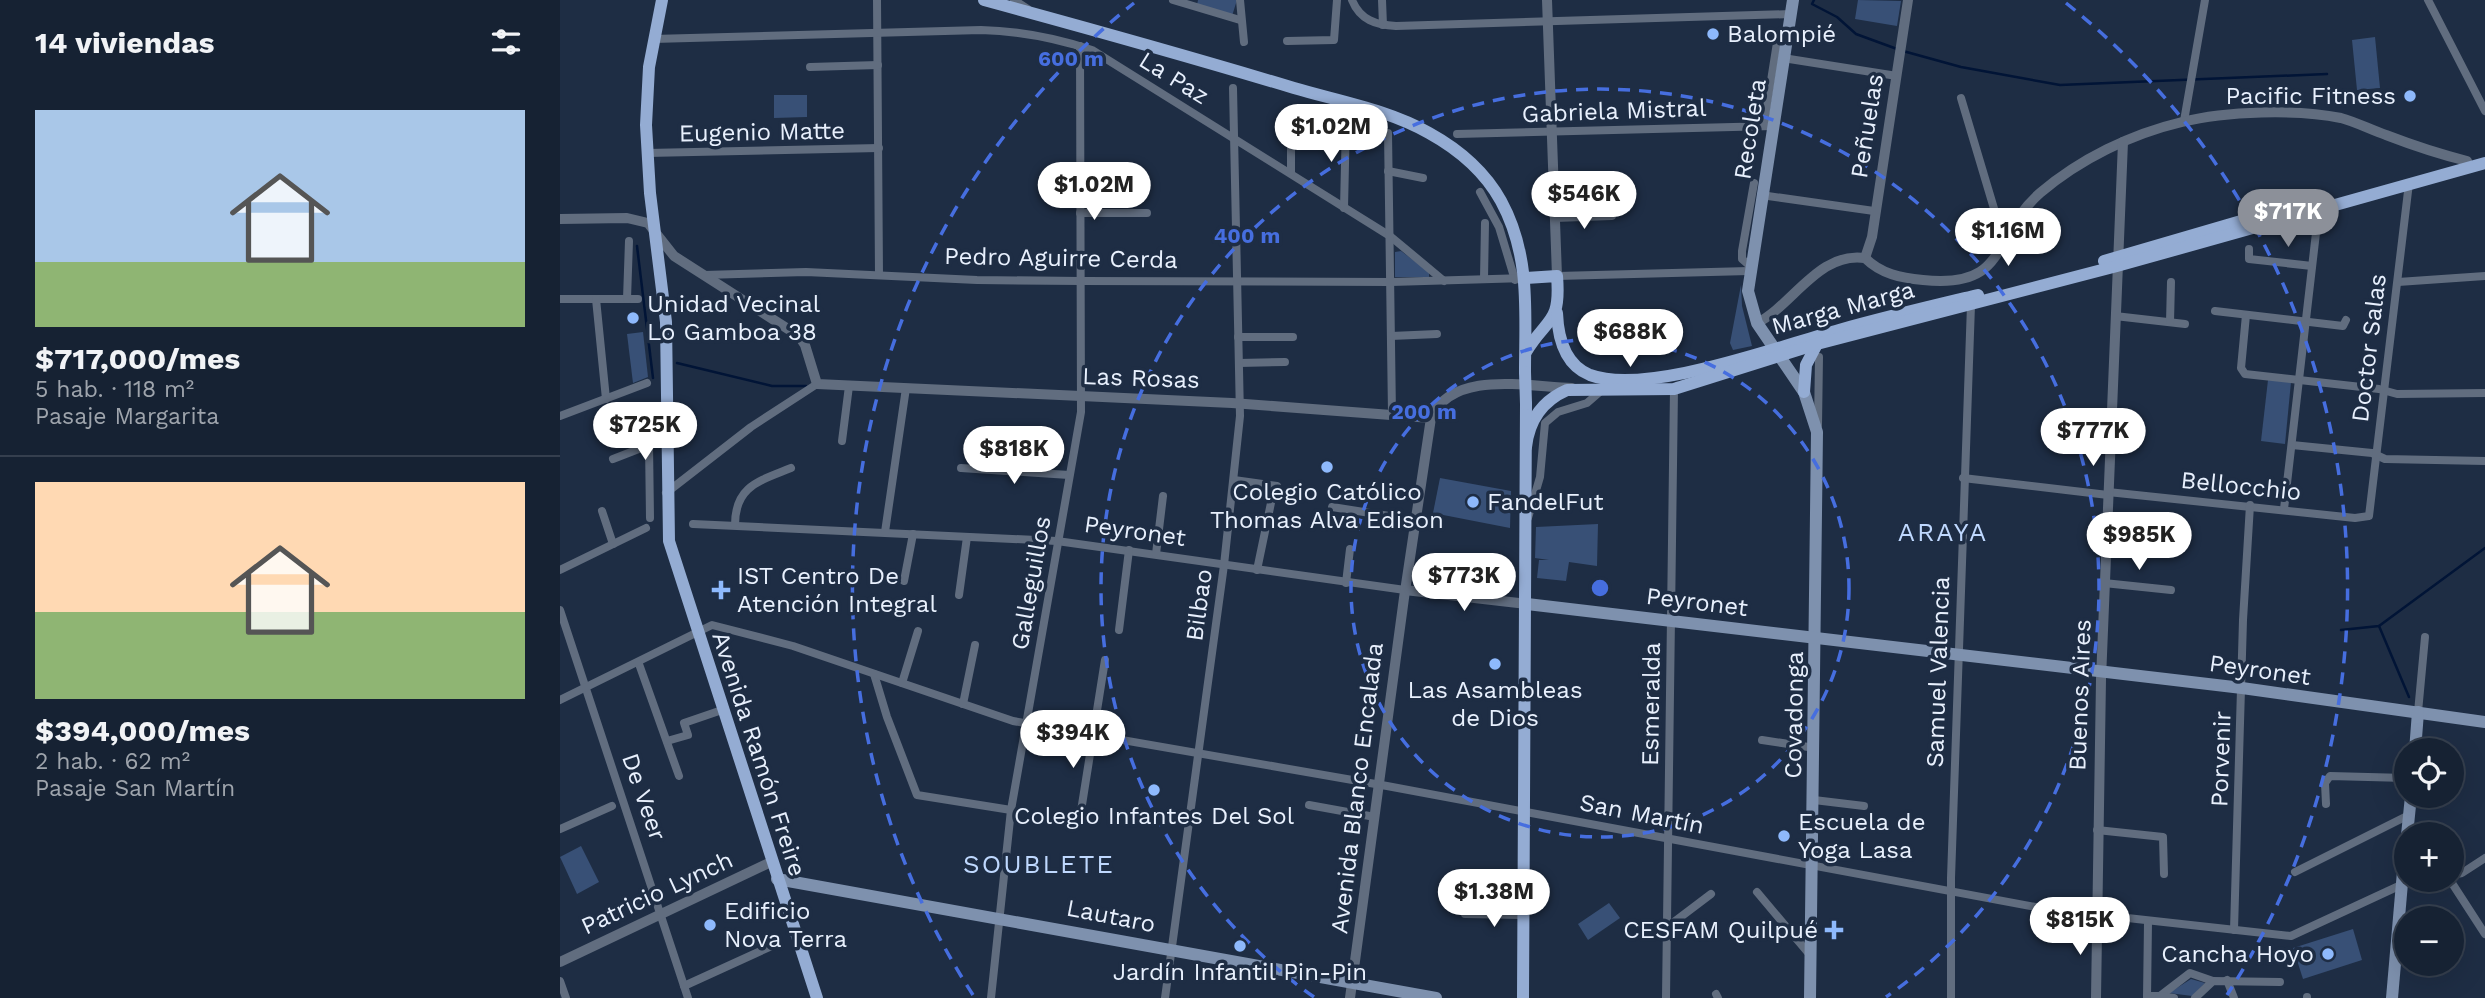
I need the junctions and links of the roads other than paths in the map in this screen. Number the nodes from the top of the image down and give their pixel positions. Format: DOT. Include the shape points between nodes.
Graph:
graph roads {
  1 [pos="662,0"];
  2 [pos="877,0"];
  3 [pos="984,0"];
  4 [pos="1014,0"];
  5 [pos="1173,0"];
  6 [pos="1240,0"];
  7 [pos="1336,0"];
  8 [pos="1352,0"];
  9 [pos="1381,0"];
  10 [pos="1547,0"];
  11 [pos="1793,0"];
  12 [pos="1908,0"];
  13 [pos="2205,0"];
  14 [pos="2428,0"];
  15 [pos="1191,3"];
  16 [pos="1791,14"];
  17 [pos="1040,15"];
  18 [pos="1240,20"];
  19 [pos="1548,22"];
  20 [pos="1383,25"];
  21 [pos="877,33"];
  22 [pos="1778,36"];
  23 [pos="653,39"];
  24 [pos="1287,41"];
  25 [pos="1244,43"];
  26 [pos="1080,46"];
  27 [pos="1783,58"];
  28 [pos="878,65"];
  29 [pos="810,67"];
  30 [pos="1897,76"];
  31 [pos="1233,88"];
  32 [pos="1961,98"];
  33 [pos="2485,111"];
  34 [pos="1291,115"];
  35 [pos="1346,120"];
  36 [pos="2184,121"];
  37 [pos="1768,126"];
  38 [pos="1388,132"];
  39 [pos="1552,132"];
  40 [pos="1457,134"];
  41 [pos="1234,137"];
  42 [pos="2123,142"];
  43 [pos="879,148"];
  44 [pos="646,153"];
  45 [pos="2485,156"];
  46 [pos="2467,161"];
  47 [pos="2485,163"];
  48 [pos="1388,171"];
  49 [pos="1291,172"];
  50 [pos="1612,175"];
  51 [pos="1553,177"];
  52 [pos="1423,178"];
  53 [pos="1754,183"];
  54 [pos="2409,183"];
  55 [pos="1480,192"];
  56 [pos="1761,195"];
  57 [pos="2319,207"];
  58 [pos="1344,208"];
  59 [pos="1581,211"];
  60 [pos="1874,212"];
  61 [pos="1080,213"];
  62 [pos="1147,213"];
  63 [pos="1554,215"];
  64 [pos="1612,216"];
  65 [pos="560,219"];
  66 [pos="1485,223"];
  67 [pos="656,230"];
  68 [pos="1390,236"];
  69 [pos="629,241"];
  70 [pos="2004,242"];
  71 [pos="2249,249"];
  72 [pos="1865,258"];
  73 [pos="2117,262"];
  74 [pos="2312,266"];
  75 [pos="1749,268"];
  76 [pos="701,275"];
  77 [pos="879,275"];
  78 [pos="1557,276"];
  79 [pos="2485,276"];
  80 [pos="1484,279"];
  81 [pos="1520,279"];
  82 [pos="1238,280"];
  83 [pos="1081,281"];
  84 [pos="1444,281"];
  85 [pos="1391,282"];
  86 [pos="2171,282"];
  87 [pos="2398,282"];
  88 [pos="560,299"];
  89 [pos="596,299"];
  90 [pos="627,299"];
  91 [pos="638,299"];
  92 [pos="1971,305"];
  93 [pos="2215,311"];
  94 [pos="1557,313"];
  95 [pos="2246,315"];
  96 [pos="2115,316"];
  97 [pos="2346,320"];
  98 [pos="2169,322"];
  99 [pos="2306,322"];
  100 [pos="1757,323"];
  101 [pos="2185,324"];
  102 [pos="1437,334"];
  103 [pos="1391,336"];
  104 [pos="1238,337"];
  105 [pos="1293,337"];
  106 [pos="1818,351"];
  107 [pos="1776,352"];
  108 [pos="1525,355"];
  109 [pos="1285,362"];
  110 [pos="1239,363"];
  111 [pos="1694,373"];
  112 [pos="2299,379"];
  113 [pos="647,383"];
  114 [pos="817,384"];
  115 [pos="849,386"];
  116 [pos="906,388"];
  117 [pos="1574,388"];
  118 [pos="1674,389"];
  119 [pos="1602,390"];
  120 [pos="1804,392"];
  121 [pos="2385,392"];
  122 [pos="2485,393"];
  123 [pos="1082,397"];
  124 [pos="606,399"];
  125 [pos="1240,404"];
  126 [pos="1392,414"];
  127 [pos="560,416"];
  128 [pos="1431,418"];
  129 [pos="1818,432"];
  130 [pos="667,438"];
  131 [pos="842,441"];
  132 [pos="649,444"];
  133 [pos="2292,445"];
  134 [pos="1526,447"];
  135 [pos="2378,456"];
  136 [pos="613,459"];
  137 [pos="2485,461"];
  138 [pos="790,468"];
  139 [pos="961,468"];
  140 [pos="1069,475"];
  141 [pos="1963,478"];
  142 [pos="1234,480"];
  143 [pos="1277,486"];
  144 [pos="666,493"];
  145 [pos="2108,493"];
  146 [pos="1163,496"];
  147 [pos="1272,498"];
  148 [pos="2250,505"];
  149 [pos="1332,507"];
  150 [pos="2284,509"];
  151 [pos="602,511"];
  152 [pos="2369,516"];
  153 [pos="650,518"];
  154 [pos="1415,520"];
  155 [pos="1527,521"];
  156 [pos="693,524"];
  157 [pos="735,525"];
  158 [pos="646,528"];
  159 [pos="885,532"];
  160 [pos="913,534"];
  161 [pos="967,537"];
  162 [pos="1057,541"];
  163 [pos="613,544"];
  164 [pos="1350,549"];
  165 [pos="1129,550"];
  166 [pos="1156,554"];
  167 [pos="1224,565"];
  168 [pos="560,570"];
  169 [pos="1257,570"];
  170 [pos="904,581"];
  171 [pos="1346,583"];
  172 [pos="2104,583"];
  173 [pos="1405,590"];
  174 [pos="2171,590"];
  175 [pos="958,595"];
  176 [pos="1527,604"];
  177 [pos="560,610"];
  178 [pos="1672,620"];
  179 [pos="1119,630"];
  180 [pos="697,631"];
  181 [pos="918,631"];
  182 [pos="564,633"];
  183 [pos="2425,637"];
  184 [pos="1815,638"];
  185 [pos="975,645"];
  186 [pos="1959,655"];
  187 [pos="1105,660"];
  188 [pos="639,664"];
  189 [pos="2101,671"];
  190 [pos="874,674"];
  191 [pos="902,682"];
  192 [pos="586,688"];
  193 [pos="2242,688"];
  194 [pos="560,700"];
  195 [pos="963,704"];
  196 [pos="722,710"];
  197 [pos="2418,712"];
  198 [pos="2485,722"];
  199 [pos="1026,723"];
  200 [pos="1094,734"];
  201 [pos="2416,738"];
  202 [pos="1762,740"];
  203 [pos="667,741"];
  204 [pos="1815,748"];
  205 [pos="1199,754"];
  206 [pos="679,776"];
  207 [pos="2394,778"];
  208 [pos="1378,786"];
  209 [pos="1814,800"];
  210 [pos="1309,804"];
  211 [pos="2326,804"];
  212 [pos="612,806"];
  213 [pos="1864,806"];
  214 [pos="2410,808"];
  215 [pos="1011,810"];
  216 [pos="1081,811"];
  217 [pos="1525,812"];
  218 [pos="2409,814"];
  219 [pos="1375,817"];
  220 [pos="2408,822"];
  221 [pos="560,829"];
  222 [pos="2097,830"];
  223 [pos="1667,839"];
  224 [pos="2485,858"];
  225 [pos="771,862"];
  226 [pos="1812,865"];
  227 [pos="2295,872"];
  228 [pos="2464,872"];
  229 [pos="2164,874"];
  230 [pos="777,879"];
  231 [pos="1545,888"];
  232 [pos="2394,888"];
  233 [pos="1951,890"];
  234 [pos="1758,892"];
  235 [pos="2400,892"];
  236 [pos="2458,892"];
  237 [pos="1711,894"];
  238 [pos="1524,908"];
  239 [pos="662,914"];
  240 [pos="1465,914"];
  241 [pos="1002,917"];
  242 [pos="2096,917"];
  243 [pos="2148,922"];
  244 [pos="1666,928"];
  245 [pos="2234,930"];
  246 [pos="2485,934"];
  247 [pos="776,944"];
  248 [pos="1172,949"];
  249 [pos="1810,955"];
  250 [pos="560,962"];
  251 [pos="2227,980"];
  252 [pos="560,981"];
  253 [pos="2213,981"];
  254 [pos="1352,982"];
  255 [pos="2280,982"];
  256 [pos="684,986"];
  257 [pos="2160,996"];
  258 [pos="2147,997"];
  259 [pos="566,998"];
  260 [pos="688,998"];
  261 [pos="817,998"];
  262 [pos="991,998"];
  263 [pos="1165,998"];
  264 [pos="1350,998"];
  265 [pos="1436,998"];
  266 [pos="1523,998"];
  267 [pos="1666,998"];
  268 [pos="1810,998"];
  269 [pos="1951,998"];
  270 [pos="2096,998"];
  271 [pos="2174,998"];
  272 [pos="2195,998"];
  273 [pos="2234,998"];
  274 [pos="2392,998"];
  1 -- 23 [label="main road, Avenida Ramón Freire"];
  2 -- 21 [label="street"];
  3 -- 17 [label="main road"];
  4 -- 17 [label="street"];
  5 -- 15 [label="street"];
  6 -- 18 [label="street"];
  7 -- 24 [label="street" via="1334,40"];
  8 -- 20 [label="street" via="1363,17"];
  9 -- 20 [label="street"];
  10 -- 19 [label="street"];
  11 -- 16 [label="main road, Recoleta"];
  12 -- 30 [label="street, Peñuelas"];
  13 -- 36 [label="street"];
  14 -- 33 [label="street"];
  15 -- 18 [label="street"];
  16 -- 19 [label="street"];
  16 -- 27 [label="main road, Recoleta"];
  17 -- 81 [label="main road" via="1359,107 1428,132 1465,158 1490,184 1513,226"];
  18 -- 25 [label="street"];
  19 -- 20 [label="street"];
  19 -- 39 [label="street"];
  21 -- 23 [label="street, La Paz"];
  21 -- 26 [label="street, La Paz" via="1018,31"];
  21 -- 28 [label="street"];
  22 -- 37 [label="street, Recoleta"];
  23 -- 44 [label="main road, Avenida Ramón Freire"];
  26 -- 41 [label="street, La Paz"];
  26 -- 61 [label="street, Galleguillos"];
  27 -- 30 [label="street"];
  27 -- 37 [label="main road, Recoleta"];
  28 -- 29 [label="street"];
  28 -- 43 [label="street"];
  30 -- 60 [label="street, Peñuelas"];
  31 -- 41 [label="street, Bilbao"];
  32 -- 70 [label="street"];
  34 -- 49 [label="street"];
  35 -- 58 [label="street"];
  36 -- 42 [label="street"];
  36 -- 46 [label="street" via="2315,114"];
  37 -- 39 [label="street, Gabriela Mistral"];
  37 -- 56 [label="main road, Recoleta"];
  38 -- 48 [label="street"];
  39 -- 40 [label="street, Gabriela Mistral"];
  39 -- 51 [label="street"];
  41 -- 49 [label="street, La Paz"];
  41 -- 82 [label="street, Bilbao"];
  42 -- 70 [label="street" via="2074,168 2039,194"];
  42 -- 73 [label="street, Buenos Aires"];
  43 -- 44 [label="street, Eugenio Matte"];
  43 -- 77 [label="street"];
  44 -- 67 [label="main road, Avenida Ramón Freire"];
  45 -- 46 [label="main road, Marga Marga"];
  46 -- 73 [label="main road, Marga Marga" via="2180,236"];
  47 -- 54 [label="main road, Marga Marga"];
  48 -- 52 [label="street"];
  48 -- 68 [label="street"];
  49 -- 58 [label="street, La Paz"];
  50 -- 51 [label="street"];
  51 -- 63 [label="street"];
  53 -- 75 [label="street, Recoleta" via="1742,251"];
  54 -- 57 [label="main road, Marga Marga"];
  54 -- 87 [label="street, Doctor Salas"];
  55 -- 81 [label="street"];
  56 -- 60 [label="street"];
  56 -- 75 [label="main road, Recoleta"];
  57 -- 73 [label="main road, Marga Marga"];
  57 -- 74 [label="street"];
  58 -- 68 [label="street, La Paz"];
  59 -- 63 [label="street"];
  60 -- 72 [label="street, Peñuelas"];
  61 -- 62 [label="street"];
  61 -- 83 [label="street, Galleguillos"];
  63 -- 64 [label="street"];
  63 -- 78 [label="street"];
  65 -- 67 [label="street" via="638,219"];
  66 -- 80 [label="street"];
  67 -- 76 [label="street" via="674,256"];
  67 -- 130 [label="main road, Avenida Ramón Freire" via="666,322"];
  68 -- 84 [label="street, La Paz"];
  68 -- 85 [label="street"];
  69 -- 90 [label="street"];
  70 -- 72 [label="street" via="1996,259 1968,280 1901,277 1875,268"];
  71 -- 74 [label="street" via="2249,259"];
  72 -- 100 [label="street" via="1849,257 1823,269"];
  73 -- 92 [label="main road, Marga Marga"];
  73 -- 96 [label="street, Buenos Aires"];
  73 -- 107 [label="main road, Marga Marga"];
  74 -- 99 [label="street"];
  75 -- 78 [label="street"];
  75 -- 100 [label="main road, Recoleta" via="1748,290"];
  76 -- 77 [label="street, Pedro Aguirre Cerda"];
  76 -- 114 [label="street" via="799,336"];
  77 -- 83 [label="street, Pedro Aguirre Cerda"];
  78 -- 81 [label="main road"];
  78 -- 94 [label="main road"];
  79 -- 87 [label="street"];
  80 -- 81 [label="street, Pedro Aguirre Cerda"];
  80 -- 84 [label="street, Pedro Aguirre Cerda"];
  81 -- 108 [label="main road"];
  82 -- 83 [label="street, Pedro Aguirre Cerda"];
  82 -- 85 [label="street, Pedro Aguirre Cerda"];
  82 -- 104 [label="street, Bilbao"];
  83 -- 123 [label="street, Galleguillos"];
  84 -- 85 [label="street, Pedro Aguirre Cerda"];
  85 -- 103 [label="street"];
  86 -- 98 [label="street"];
  87 -- 121 [label="street, Doctor Salas"];
  88 -- 89 [label="street"];
  89 -- 90 [label="street"];
  89 -- 124 [label="street"];
  90 -- 91 [label="street"];
  92 -- 106 [label="main road, Marga Marga"];
  92 -- 141 [label="street, Samuel Valencia"];
  93 -- 95 [label="street"];
  94 -- 108 [label="main road"];
  94 -- 111 [label="main road" via="1566,354 1590,375 1643,378"];
  95 -- 99 [label="street"];
  95 -- 112 [label="street" via="2242,372"];
  96 -- 98 [label="street"];
  96 -- 145 [label="street, Buenos Aires"];
  97 -- 99 [label="street" via="2343,326"];
  98 -- 101 [label="street"];
  99 -- 112 [label="street"];
  100 -- 107 [label="main road, Recoleta"];
  102 -- 103 [label="street"];
  103 -- 126 [label="street"];
  104 -- 105 [label="street"];
  104 -- 110 [label="street, Bilbao"];
  106 -- 107 [label="main road, Marga Marga"];
  106 -- 120 [label="main road" via="1806,365"];
  106 -- 129 [label="street, Covadonga"];
  107 -- 111 [label="main road, Marga Marga"];
  107 -- 118 [label="main road, Marga Marga"];
  107 -- 120 [label="main road, Covadonga"];
  108 -- 134 [label="main road, bridge"];
  109 -- 110 [label="street"];
  110 -- 125 [label="street, Bilbao"];
  111 -- 117 [label="street, Marga Marga" via="1669,381"];
  111 -- 118 [label="street"];
  112 -- 121 [label="street"];
  112 -- 133 [label="street"];
  113 -- 124 [label="street"];
  114 -- 115 [label="street, Las Rosas"];
  114 -- 144 [label="street" via="751,427"];
  115 -- 116 [label="street, Las Rosas"];
  115 -- 131 [label="street"];
  116 -- 123 [label="street, Las Rosas"];
  116 -- 159 [label="street"];
  117 -- 119 [label="main road, Marga Marga"];
  117 -- 128 [label="street, Marga Marga" via="1467,388 1446,397"];
  117 -- 134 [label="main road" via="1541,407 1529,428"];
  118 -- 119 [label="main road, Marga Marga"];
  118 -- 178 [label="street, Esmeralda"];
  119 -- 155 [label="street" via="1587,403 1551,416 1545,423 1540,477"];
  120 -- 129 [label="main road, Covadonga"];
  121 -- 122 [label="street"];
  121 -- 135 [label="street, Doctor Salas"];
  123 -- 125 [label="street, Las Rosas"];
  123 -- 140 [label="street, Galleguillos"];
  124 -- 127 [label="street"];
  125 -- 126 [label="street, Las Rosas"];
  125 -- 142 [label="street, Bilbao"];
  126 -- 128 [label="street, Las Rosas"];
  128 -- 154 [label="street, Avenida Blanco Encalada"];
  129 -- 184 [label="main road, Covadonga"];
  130 -- 132 [label="street"];
  130 -- 144 [label="main road, Avenida Ramón Freire"];
  132 -- 136 [label="street"];
  132 -- 153 [label="street"];
  133 -- 135 [label="street"];
  133 -- 150 [label="street"];
  134 -- 155 [label="main road"];
  135 -- 137 [label="street"];
  135 -- 152 [label="street, Doctor Salas"];
  138 -- 157 [label="street" via="744,492 736,506"];
  139 -- 140 [label="street"];
  140 -- 162 [label="street, Galleguillos"];
  141 -- 145 [label="street, Bellocchio"];
  141 -- 186 [label="street, Samuel Valencia"];
  142 -- 143 [label="street"];
  142 -- 167 [label="street, Bilbao"];
  144 -- 180 [label="main road, Avenida Ramón Freire" via="673,561"];
  145 -- 148 [label="street, Bellocchio"];
  145 -- 172 [label="street, Buenos Aires"];
  146 -- 166 [label="street"];
  147 -- 169 [label="street"];
  148 -- 150 [label="street, Bellocchio"];
  148 -- 193 [label="street, Porvenir"];
  149 -- 154 [label="street"];
  150 -- 152 [label="street, Bellocchio"];
  151 -- 163 [label="street"];
  154 -- 173 [label="street, Avenida Blanco Encalada"];
  155 -- 176 [label="main road"];
  156 -- 157 [label="street, Peyronet"];
  157 -- 159 [label="street, Peyronet"];
  158 -- 163 [label="street"];
  159 -- 160 [label="street, Peyronet"];
  160 -- 161 [label="street, Peyronet"];
  160 -- 170 [label="street"];
  161 -- 162 [label="street, Peyronet"];
  161 -- 175 [label="street"];
  162 -- 165 [label="street, Peyronet"];
  162 -- 199 [label="street, Galleguillos"];
  163 -- 168 [label="street"];
  164 -- 171 [label="street"];
  165 -- 166 [label="street, Peyronet"];
  165 -- 179 [label="street"];
  166 -- 167 [label="street, Peyronet"];
  167 -- 169 [label="street, Peyronet"];
  167 -- 205 [label="street, Bilbao"];
  169 -- 171 [label="street, Peyronet"];
  171 -- 173 [label="street, Peyronet"];
  172 -- 174 [label="street"];
  172 -- 189 [label="street, Buenos Aires"];
  173 -- 176 [label="street, Peyronet"];
  173 -- 208 [label="street, Avenida Blanco Encalada"];
  176 -- 178 [label="main road, Peyronet"];
  176 -- 217 [label="main road"];
  177 -- 182 [label="street, De Veer"];
  178 -- 184 [label="main road, Peyronet"];
  178 -- 223 [label="street, Esmeralda"];
  180 -- 188 [label="street"];
  180 -- 190 [label="street, San Martín" via="712,625"];
  180 -- 196 [label="main road, Avenida Ramón Freire"];
  181 -- 191 [label="street"];
  182 -- 192 [label="street, De Veer"];
  183 -- 197 [label="street"];
  184 -- 186 [label="main road, Peyronet"];
  184 -- 204 [label="main road, Covadonga"];
  185 -- 195 [label="street"];
  186 -- 189 [label="main road, Peyronet"];
  186 -- 233 [label="street, Samuel Valencia"];
  187 -- 200 [label="street"];
  188 -- 192 [label="street"];
  188 -- 203 [label="street"];
  189 -- 193 [label="main road, Peyronet"];
  189 -- 222 [label="street, Buenos Aires"];
  190 -- 191 [label="street, San Martín"];
  190 -- 215 [label="street" via="917,795"];
  191 -- 195 [label="street, San Martín"];
  192 -- 194 [label="street"];
  192 -- 239 [label="street, De Veer"];
  193 -- 197 [label="main road, Peyronet"];
  193 -- 245 [label="street, Porvenir"];
  195 -- 199 [label="street, San Martín"];
  196 -- 203 [label="street" via="684,723 688,735"];
  196 -- 225 [label="main road, Avenida Ramón Freire"];
  197 -- 198 [label="main road, Peyronet"];
  197 -- 201 [label="main road"];
  199 -- 200 [label="street, San Martín"];
  199 -- 215 [label="street, Galleguillos"];
  200 -- 205 [label="street, San Martín"];
  200 -- 216 [label="street"];
  202 -- 204 [label="street"];
  203 -- 206 [label="street"];
  204 -- 209 [label="main road, Covadonga"];
  205 -- 208 [label="street, San Martín"];
  205 -- 248 [label="street, Bilbao"];
  207 -- 211 [label="street" via="2330,776 2325,783"];
  208 -- 217 [label="street, San Martín"];
  208 -- 219 [label="street, Avenida Blanco Encalada"];
  209 -- 213 [label="street"];
  209 -- 226 [label="main road, Covadonga"];
  210 -- 219 [label="street"];
  212 -- 221 [label="street"];
  214 -- 218 [label="main road"];
  215 -- 241 [label="street, Galleguillos"];
  217 -- 223 [label="street, San Martín"];
  217 -- 238 [label="main road"];
  218 -- 220 [label="main road"];
  218 -- 227 [label="street"];
  219 -- 254 [label="street, Avenida Blanco Encalada"];
  222 -- 229 [label="street" via="2163,837"];
  222 -- 242 [label="street, Buenos Aires"];
  223 -- 226 [label="street, San Martín"];
  223 -- 244 [label="street, Esmeralda"];
  224 -- 228 [label="street"];
  225 -- 230 [label="main road, Avenida Ramón Freire"];
  225 -- 239 [label="street, Patricio Lynch"];
  226 -- 233 [label="street, San Martín"];
  226 -- 249 [label="main road, Covadonga"];
  230 -- 241 [label="main road, Lautaro"];
  230 -- 261 [label="main road, Avenida Ramón Freire"];
  231 -- 238 [label="street"];
  232 -- 245 [label="street, San Martín" via="2291,936"];
  233 -- 242 [label="street, San Martín"];
  233 -- 269 [label="street, Samuel Valencia"];
  234 -- 249 [label="street"];
  235 -- 274 [label="main road"];
  236 -- 246 [label="street"];
  237 -- 244 [label="street"];
  238 -- 240 [label="street"];
  238 -- 266 [label="main road"];
  239 -- 250 [label="street, Patricio Lynch"];
  239 -- 256 [label="street, De Veer"];
  241 -- 248 [label="main road, Lautaro"];
  241 -- 262 [label="street, Galleguillos"];
  242 -- 243 [label="street, San Martín"];
  242 -- 270 [label="street, Buenos Aires"];
  243 -- 245 [label="street, San Martín"];
  243 -- 258 [label="street"];
  244 -- 267 [label="street, Esmeralda"];
  247 -- 256 [label="street"];
  248 -- 254 [label="main road, Lautaro"];
  248 -- 263 [label="street, Bilbao"];
  249 -- 268 [label="main road, Covadonga"];
  251 -- 253 [label="street"];
  251 -- 255 [label="street"];
  251 -- 273 [label="street"];
  252 -- 259 [label="street"];
  253 -- 257 [label="street" via="2190,973"];
  253 -- 272 [label="street"];
  254 -- 264 [label="street, Avenida Blanco Encalada"];
  254 -- 265 [label="main road, Lautaro"];
  256 -- 260 [label="street, De Veer"];
  257 -- 258 [label="street"];
  257 -- 271 [label="street"];
}
